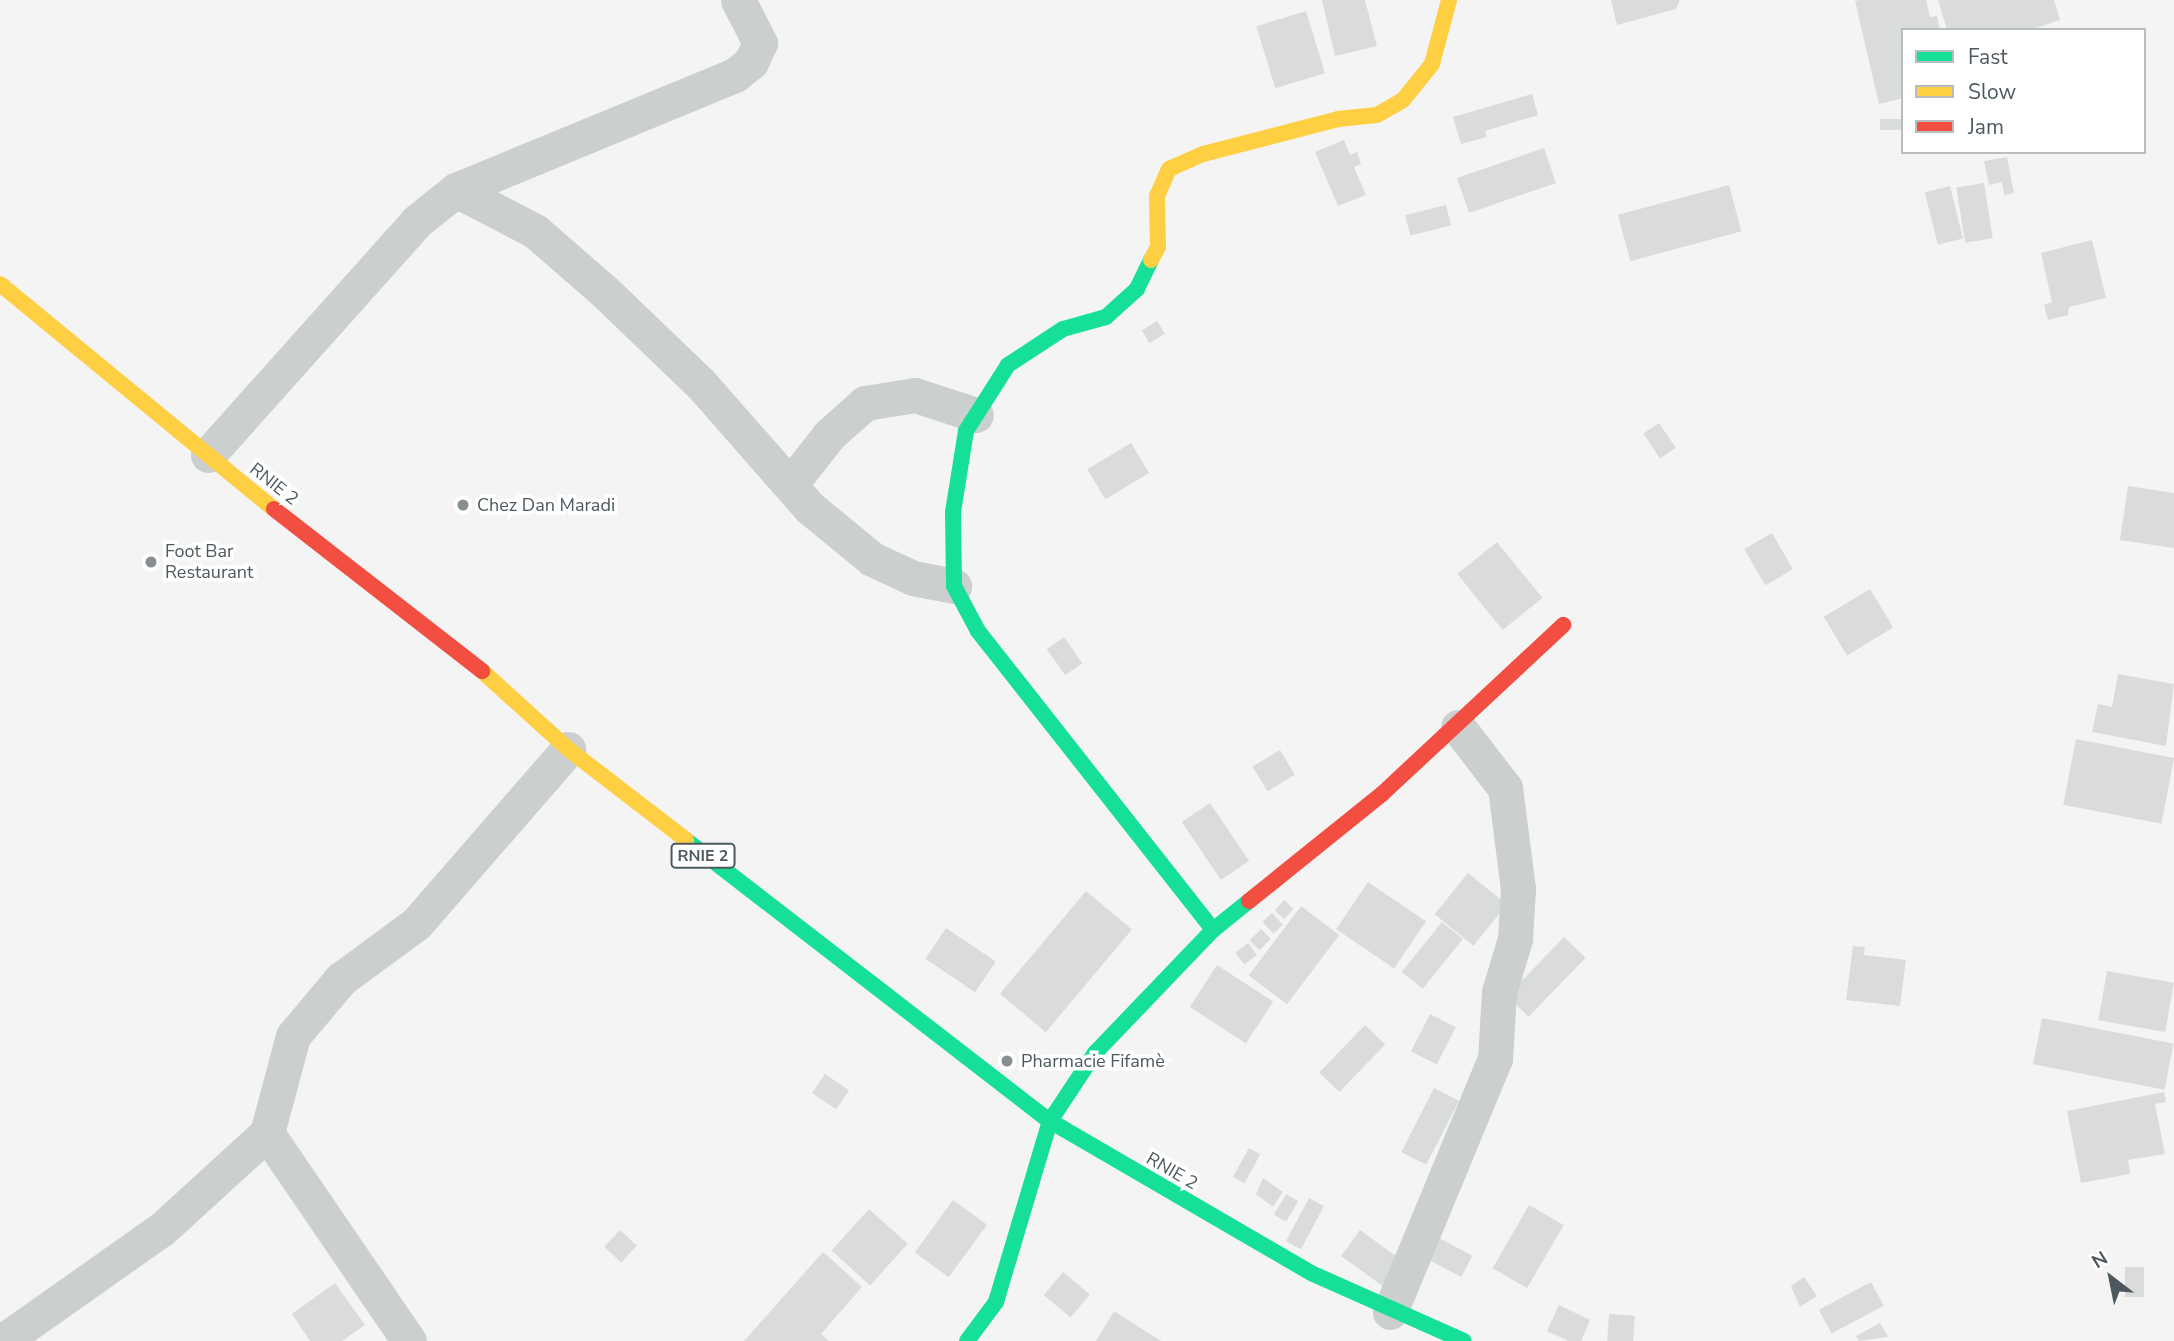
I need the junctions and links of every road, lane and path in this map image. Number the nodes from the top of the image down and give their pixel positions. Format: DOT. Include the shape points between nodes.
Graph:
graph roads {
  1 [pos="738,0"];
  2 [pos="1450,0"];
  3 [pos="456,190"];
  4 [pos="0,284"];
  5 [pos="976,415"];
  6 [pos="208,455"];
  7 [pos="790,485"];
  8 [pos="954,586"];
  9 [pos="1563,625"];
  10 [pos="1458,727"];
  11 [pos="568,749"];
  12 [pos="1213,929"];
  13 [pos="1050,1121"];
  14 [pos="267,1133"];
  15 [pos="1390,1312"];
  16 [pos="1417,1334"];
  17 [pos="4,1341"];
  18 [pos="409,1341"];
  19 [pos="967,1341"];
  20 [pos="1464,1341"];
  1 -- 3 [label="street" via="760,43 751,62 734,75"];
  2 -- 5 [label="main road" via="1432,64 1403,100 1377,115 1338,118 1203,154 1169,169 1157,196 1158,247 1137,289 1106,317 1063,329 1007,365"];
  3 -- 6 [label="street" via="416,222"];
  3 -- 7 [label="street" via="536,231 604,290 701,384"];
  4 -- 6 [label="main road, RNIE 2 / RNIE 2"];
  5 -- 7 [label="street" via="915,395 865,402 830,435"];
  5 -- 8 [label="main road" via="966,430 953,512"];
  6 -- 11 [label="main road, RNIE 2 / RNIE 2" via="469,660"];
  7 -- 8 [label="street" via="810,508 872,559 913,578"];
  8 -- 12 [label="main road" via="1001,660"];
  9 -- 10 [label="main road"];
  10 -- 12 [label="main road"];
  10 -- 15 [label="street" via="1505,788 1518,889 1515,939 1499,992 1495,1059"];
  11 -- 13 [label="main road, RNIE 2 / RNIE 2"];
  11 -- 14 [label="street" via="416,924 341,979 293,1036"];
  12 -- 13 [label="main road" via="1095,1053"];
  13 -- 15 [label="main road, RNIE 2 / RNIE 2" via="1311,1273"];
  13 -- 19 [label="main road" via="996,1302"];
  14 -- 17 [label="street" via="162,1229"];
  14 -- 18 [label="street"];
  15 -- 16 [label="main road, RNIE 2 / RNIE 2"];
  16 -- 20 [label="main road, RNIE 2 / RNIE 2"];
}
